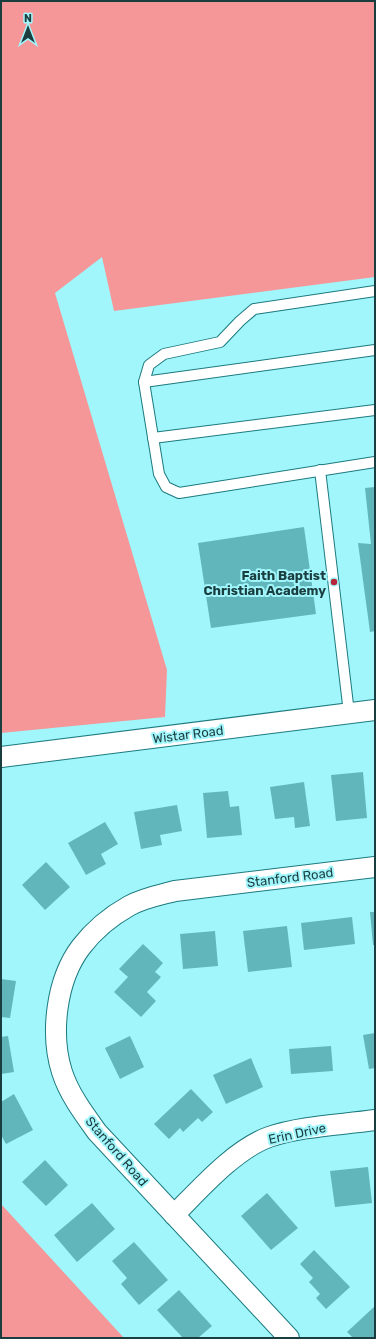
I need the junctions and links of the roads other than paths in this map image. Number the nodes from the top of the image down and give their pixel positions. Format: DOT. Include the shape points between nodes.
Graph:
graph roads {
  1 [pos="375,291"];
  2 [pos="375,350"];
  3 [pos="144,382"];
  4 [pos="375,410"];
  5 [pos="153,438"];
  6 [pos="375,462"];
  7 [pos="320,470"];
  8 [pos="375,710"];
  9 [pos="349,714"];
  10 [pos="1,757"];
  11 [pos="375,867"];
  12 [pos="375,1120"];
  13 [pos="174,1215"];
  14 [pos="289,1338"];
  1 -- 3 [label="lane" via="254,309 220,342 164,354 148,365"];
  2 -- 3 [label="lane"];
  3 -- 5 [label="lane"];
  4 -- 5 [label="lane"];
  5 -- 7 [label="lane" via="159,474 166,487 179,493"];
  6 -- 7 [label="lane"];
  7 -- 9 [label="lane"];
  8 -- 9 [label="street, Wistar Road"];
  9 -- 10 [label="street, Wistar Road"];
  11 -- 13 [label="street, Stanford Road" via="175,891 144,899 101,925 73,959 57,1009 58,1053 62,1073 78,1105 97,1132"];
  12 -- 13 [label="street, Erin Drive" via="310,1128 269,1137 251,1146 216,1173"];
  13 -- 14 [label="street, Stanford Road"];
}
